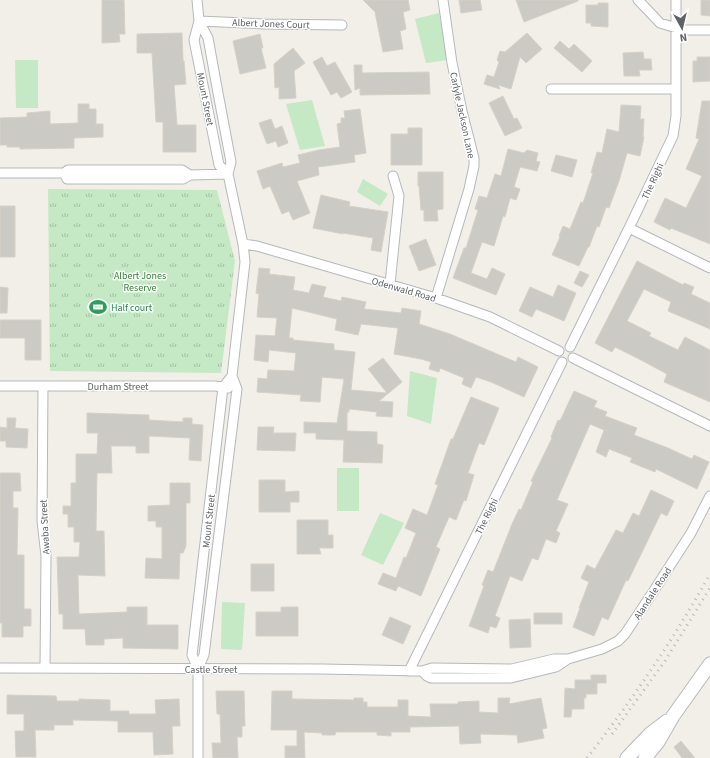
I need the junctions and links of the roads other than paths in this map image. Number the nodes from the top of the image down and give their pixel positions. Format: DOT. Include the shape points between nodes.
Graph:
graph roads {
  1 [pos="198,0"];
  2 [pos="443,0"];
  3 [pos="638,0"];
  4 [pos="676,0"];
  5 [pos="199,21"];
  6 [pos="342,25"];
  7 [pos="676,28"];
  8 [pos="710,30"];
  9 [pos="551,89"];
  10 [pos="675,89"];
  11 [pos="0,173"];
  12 [pos="228,174"];
  13 [pos="393,176"];
  14 [pos="629,228"];
  15 [pos="243,244"];
  16 [pos="710,268"];
  17 [pos="390,284"];
  18 [pos="436,298"];
  19 [pos="570,347"];
  20 [pos="559,351"];
  21 [pos="573,358"];
  22 [pos="562,362"];
  23 [pos="232,376"];
  24 [pos="0,386"];
  25 [pos="43,386"];
  26 [pos="223,387"];
  27 [pos="237,389"];
  28 [pos="710,426"];
  29 [pos="710,496"];
  30 [pos="568,659"];
  31 [pos="710,664"];
  32 [pos="0,668"];
  33 [pos="45,668"];
  34 [pos="198,668"];
  35 [pos="409,670"];
  36 [pos="673,716"];
  37 [pos="198,758"];
  38 [pos="627,758"];
  39 [pos="645,758"];
  1 -- 5 [label="street, Mount Street"];
  2 -- 18 [label="street, Carlyle Jackson Lane" via="452,63 474,166"];
  3 -- 7 [label="street" via="660,23"];
  4 -- 7 [label="street, The Righi"];
  5 -- 6 [label="street, Albert Jones Court"];
  5 -- 12 [label="street, Mount Street" via="208,38 220,100 231,162"];
  5 -- 12 [label="street, Mount Street" via="194,40 219,165"];
  7 -- 8 [label="street"];
  7 -- 10 [label="street, The Righi"];
  9 -- 10 [label="street"];
  10 -- 14 [label="street, The Righi" via="676,116 673,136"];
  11 -- 12 [label="street" via="66,174 182,170 190,175"];
  12 -- 15 [label="street, Mount Street"];
  13 -- 17 [label="street" via="400,196"];
  14 -- 16 [label="street"];
  14 -- 19 [label="street, The Righi"];
  15 -- 17 [label="street, Odenwald Road"];
  15 -- 23 [label="street, Mount Street" via="245,270"];
  17 -- 18 [label="street, Odenwald Road"];
  18 -- 20 [label="street, Odenwald Road" via="490,317"];
  19 -- 20 [label="street" via="564,346"];
  19 -- 21 [label="street" via="574,352"];
  20 -- 22 [label="street" via="558,357"];
  21 -- 22 [label="street" via="569,362"];
  21 -- 28 [label="street"];
  22 -- 35 [label="street, The Righi"];
  23 -- 26 [label="street"];
  23 -- 27 [label="street, Mount Street"];
  24 -- 25 [label="street, Durham Street"];
  25 -- 26 [label="street, Durham Street"];
  25 -- 33 [label="street, Awaba Street"];
  26 -- 27 [label="street, Durham Street"];
  26 -- 34 [label="street, Mount Street" via="192,655"];
  27 -- 34 [label="street, Mount Street" via="204,655"];
  29 -- 30 [label="street, Alandale Road" via="691,533 625,634 618,641 602,649"];
  30 -- 35 [label="street, Castle Street" via="556,668 511,678 432,678 422,671"];
  31 -- 36 [label="street"];
  32 -- 33 [label="street, Castle Street"];
  33 -- 34 [label="street, Castle Street"];
  34 -- 35 [label="street, Castle Street"];
  34 -- 37 [label="street, Mount Street"];
  36 -- 38 [label="street" via="650,734"];
  36 -- 39 [label="street"];
}
